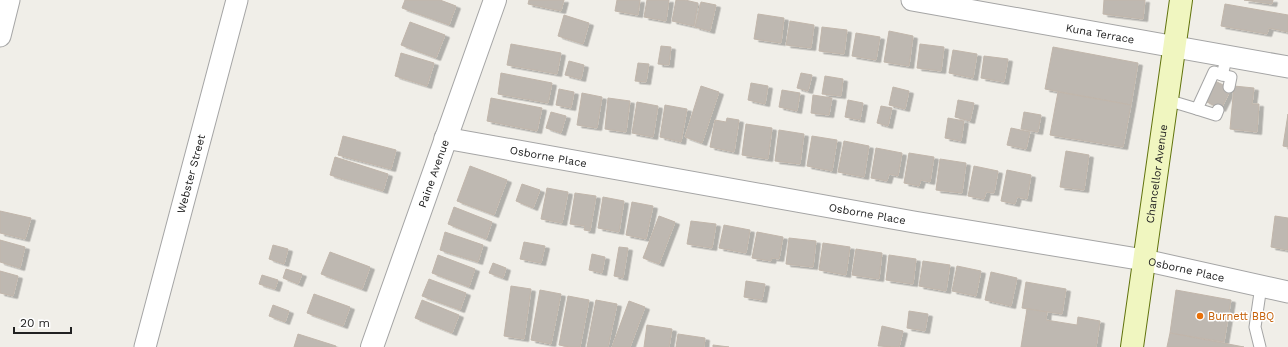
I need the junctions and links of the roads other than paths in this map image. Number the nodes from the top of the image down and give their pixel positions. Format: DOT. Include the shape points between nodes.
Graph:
graph roads {
  1 [pos="9,0"];
  2 [pos="237,0"];
  3 [pos="495,0"];
  4 [pos="912,0"];
  5 [pos="1181,0"];
  6 [pos="0,36"];
  7 [pos="1174,46"];
  8 [pos="1224,65"];
  9 [pos="1288,67"];
  10 [pos="1229,87"];
  11 [pos="1167,100"];
  12 [pos="1198,109"];
  13 [pos="1218,110"];
  14 [pos="446,138"];
  15 [pos="1144,260"];
  16 [pos="1261,286"];
  17 [pos="1288,292"];
  18 [pos="145,347"];
  19 [pos="374,347"];
  20 [pos="1132,347"];
  21 [pos="1260,347"];
  1 -- 6 [label="street"];
  2 -- 18 [label="street, Webster Street"];
  3 -- 14 [label="street, Paine Avenue"];
  4 -- 7 [label="street, Kuna Terrace"];
  5 -- 7 [label="main road, Chancellor Avenue"];
  7 -- 8 [label="street, Kuna Terrace"];
  7 -- 11 [label="main road, Chancellor Avenue"];
  8 -- 9 [label="street, Kuna Terrace"];
  8 -- 10 [label="lane" via="1231,77"];
  8 -- 12 [label="lane" via="1214,72"];
  11 -- 12 [label="lane"];
  11 -- 15 [label="main road, Chancellor Avenue"];
  12 -- 13 [label="lane" via="1216,115"];
  14 -- 15 [label="street, Osborne Place"];
  14 -- 19 [label="street, Paine Avenue"];
  15 -- 16 [label="street, Osborne Place"];
  15 -- 20 [label="main road, Chancellor Avenue"];
  16 -- 17 [label="street, Osborne Place"];
  16 -- 21 [label="lane" via="1255,327"];
}
